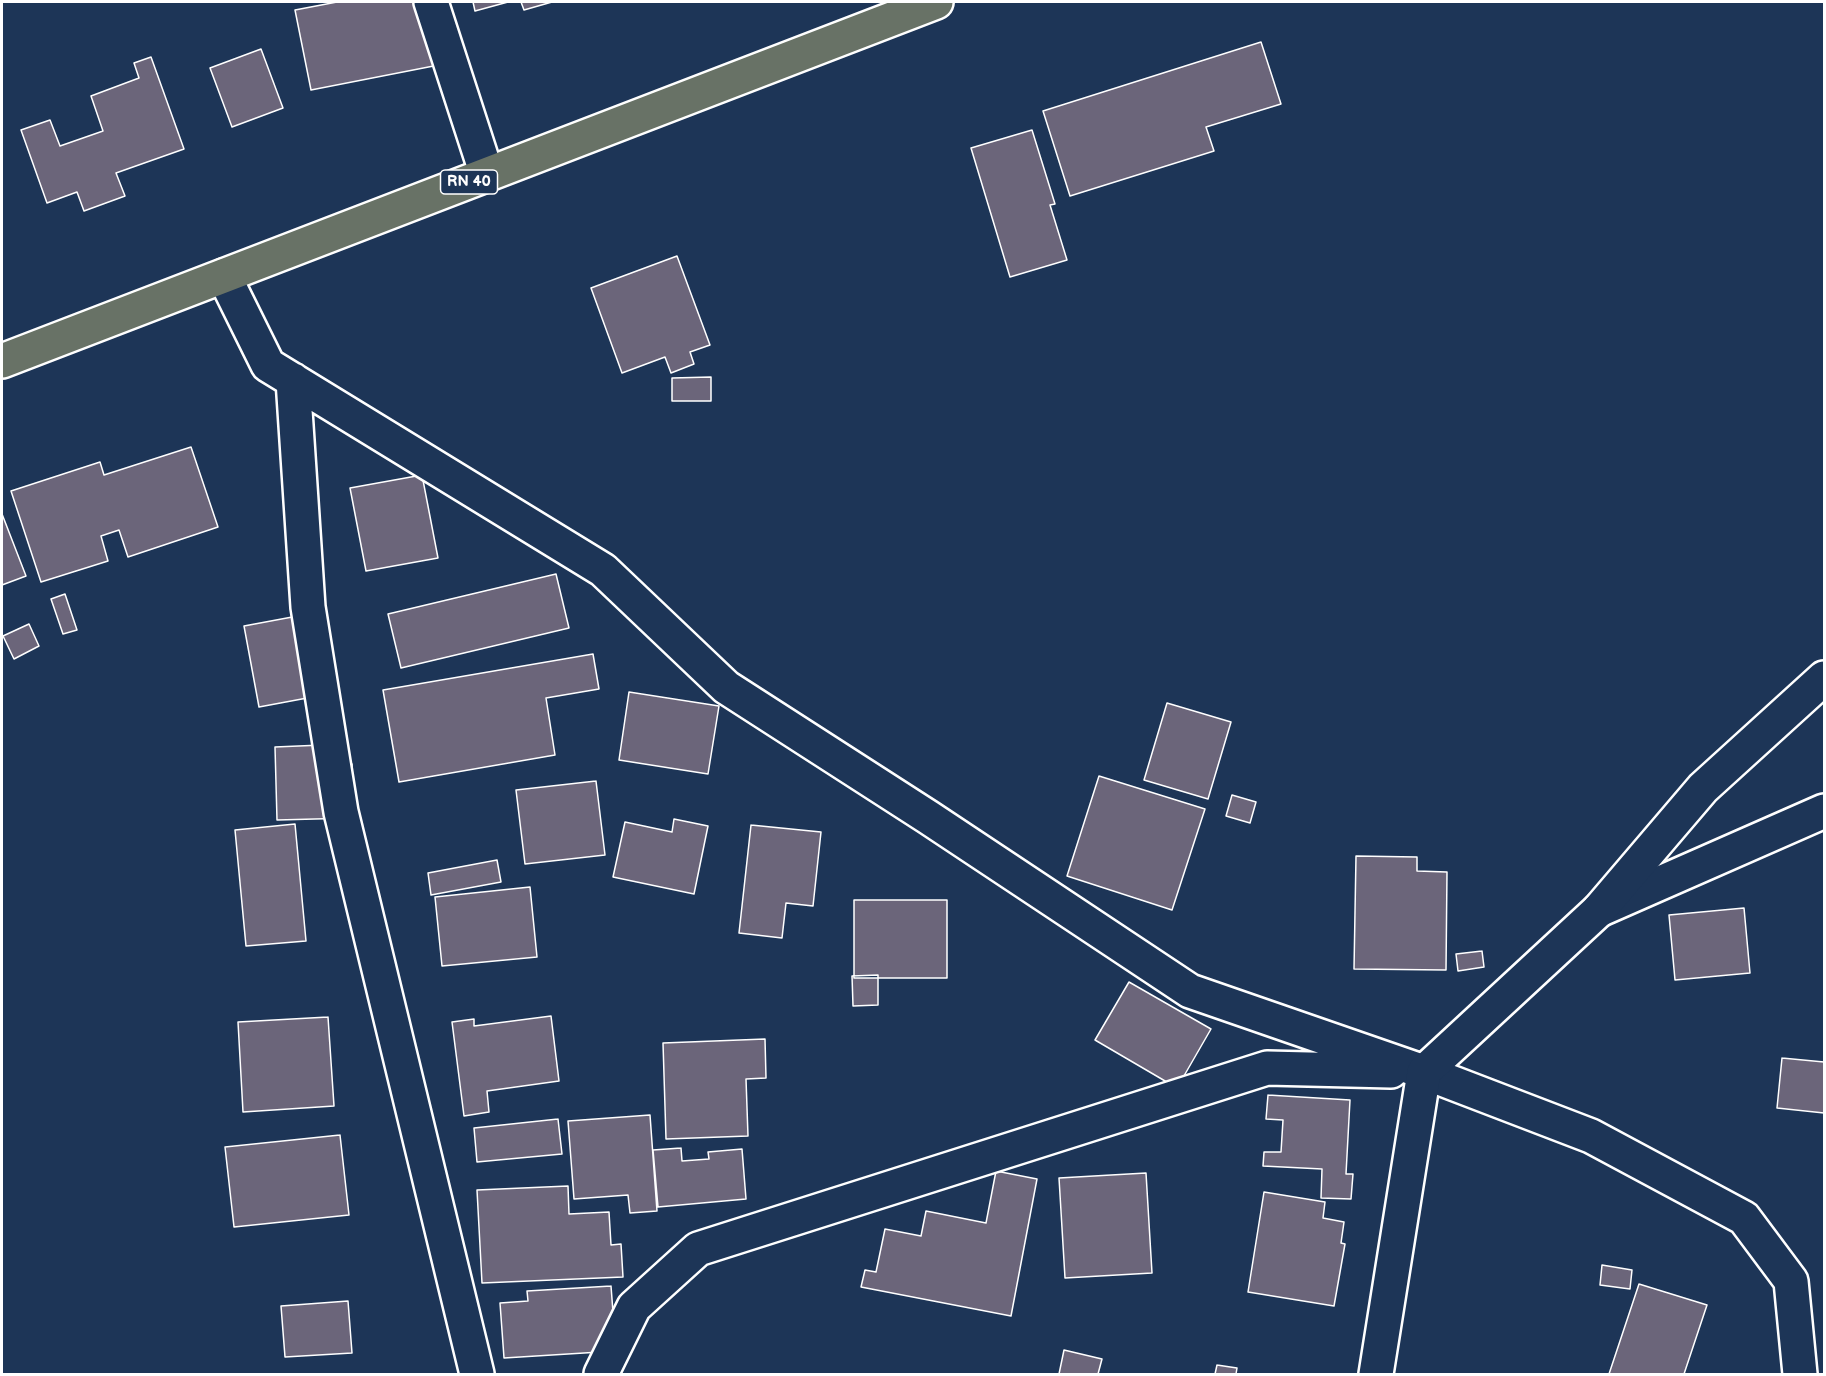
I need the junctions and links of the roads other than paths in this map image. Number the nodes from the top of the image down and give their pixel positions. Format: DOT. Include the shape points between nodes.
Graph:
graph roads {
  1 [pos="431,2"];
  2 [pos="936,2"];
  3 [pos="487,175"];
  4 [pos="224,276"];
  5 [pos="2,361"];
  6 [pos="293,380"];
  7 [pos="1824,678"];
  8 [pos="1824,812"];
  9 [pos="1599,910"];
  10 [pos="1424,1072"];
  11 [pos="477,1374"];
  12 [pos="602,1374"];
  13 [pos="1376,1374"];
  14 [pos="1800,1374"];
  1 -- 3 [label="street"];
  2 -- 3 [label="main road, RN 40"];
  3 -- 4 [label="main road, RN 40"];
  4 -- 5 [label="main road, RN 40"];
  4 -- 6 [label="street" via="268,365"];
  6 -- 10 [label="street" via="603,570 726,687 1190,991"];
  6 -- 11 [label="street" via="308,607 341,812"];
  7 -- 9 [label="street" via="1703,788"];
  8 -- 9 [label="street"];
  9 -- 10 [label="street"];
  10 -- 12 [label="street" via="1268,1068 698,1249 634,1306"];
  10 -- 13 [label="street"];
  10 -- 14 [label="street" via="1591,1136 1744,1218 1791,1281"];
}
